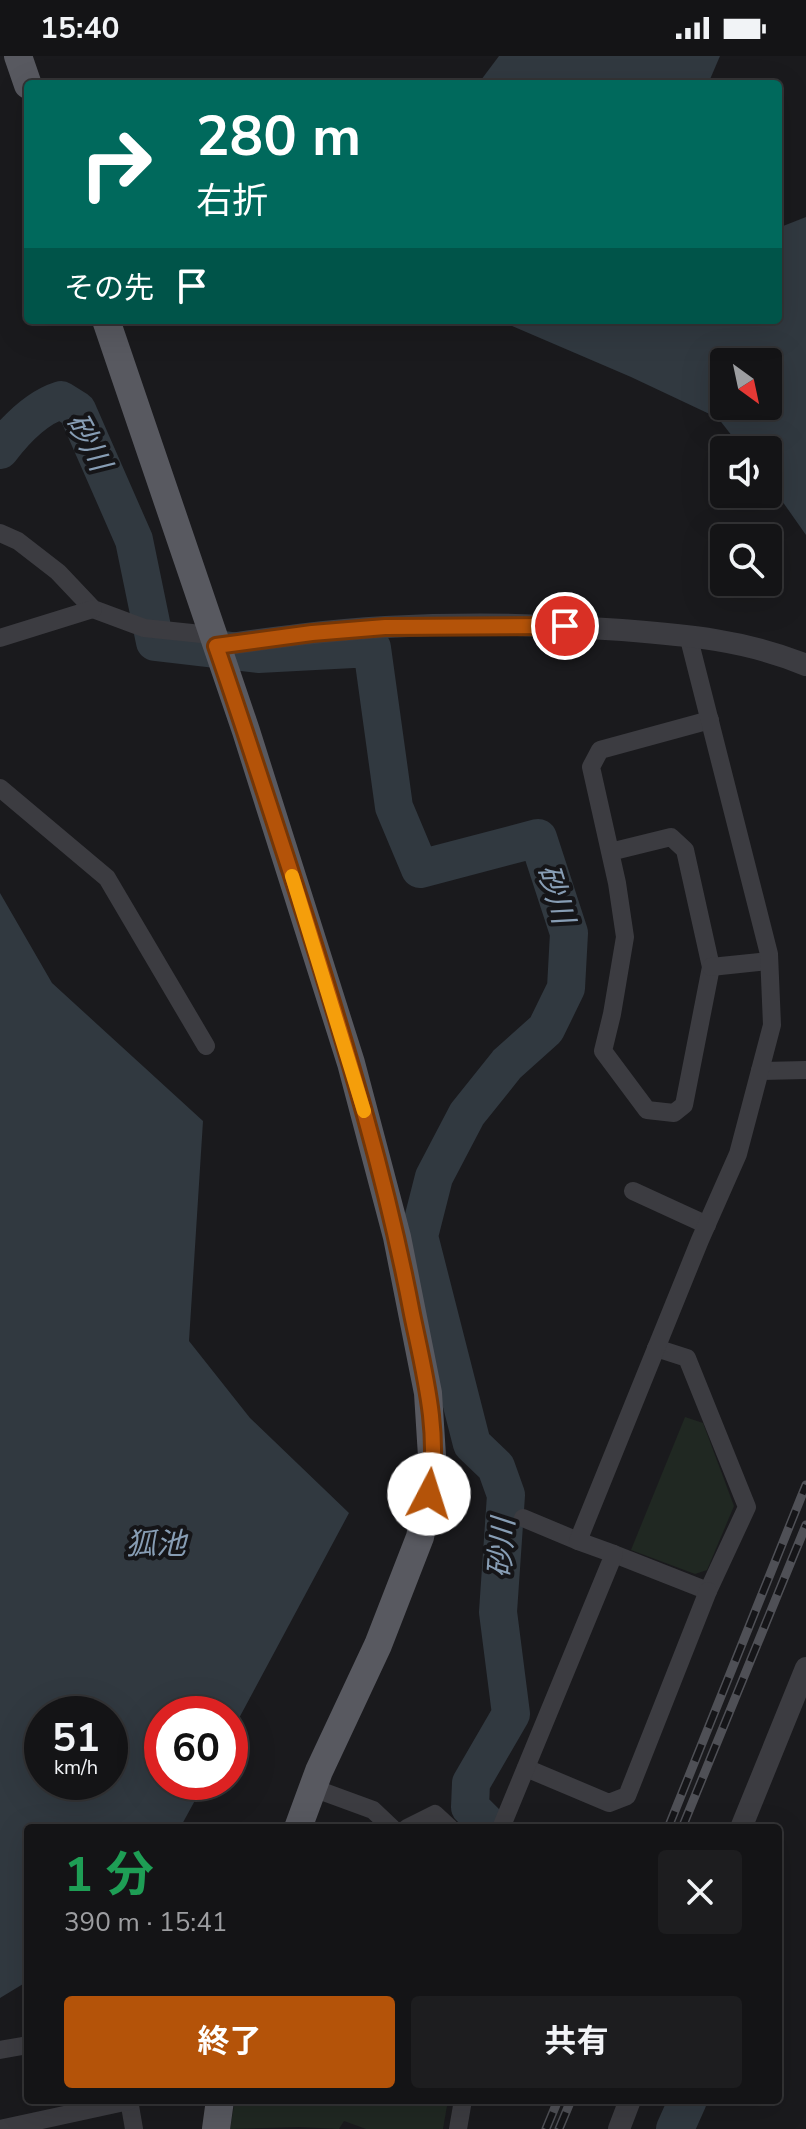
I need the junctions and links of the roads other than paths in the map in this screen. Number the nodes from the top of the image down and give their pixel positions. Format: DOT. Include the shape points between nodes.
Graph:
graph roads {
  1 [pos="18,56"];
  2 [pos="26,80"];
  3 [pos="107,324"];
  4 [pos="0,533"];
  5 [pos="93,609"];
  6 [pos="688,635"];
  7 [pos="0,638"];
  8 [pos="214,641"];
  9 [pos="806,665"];
  10 [pos="710,720"];
  11 [pos="0,788"];
  12 [pos="610,852"];
  13 [pos="769,961"];
  14 [pos="711,967"];
  15 [pos="206,1046"];
  16 [pos="806,1070"];
  17 [pos="760,1071"];
  18 [pos="633,1191"];
  19 [pos="707,1225"];
  20 [pos="656,1348"];
  21 [pos="523,1518"];
  22 [pos="578,1541"];
  23 [pos="614,1554"];
  24 [pos="708,1591"];
  25 [pos="806,1668"];
  26 [pos="526,1768"];
  27 [pos="313,1788"];
  28 [pos="300,1824"];
  29 [pos="388,1824"];
  30 [pos="415,1824"];
  31 [pos="446,1824"];
  32 [pos="503,1824"];
  33 [pos="743,1824"];
  34 [pos="24,2046"];
  35 [pos="0,2050"];
  36 [pos="111,2104"];
  37 [pos="130,2104"];
  38 [pos="219,2104"];
  39 [pos="462,2104"];
  40 [pos="628,2104"];
  41 [pos="0,2129"];
  42 [pos="134,2129"];
  43 [pos="216,2129"];
  44 [pos="458,2129"];
  45 [pos="619,2129"];
  1 -- 2 [label="main road"];
  3 -- 8 [label="main road"];
  4 -- 5 [label="street" via="58,572"];
  5 -- 7 [label="street"];
  5 -- 8 [label="street" via="144,628"];
  6 -- 8 [label="street" via="565,626 385,627"];
  6 -- 9 [label="street" via="771,650"];
  6 -- 10 [label="street"];
  8 -- 27 [label="main road" via="351,1063 397,1237 428,1393 433,1472 420,1537"];
  10 -- 12 [label="street" via="600,750 591,767"];
  10 -- 13 [label="street"];
  11 -- 15 [label="street" via="107,878"];
  12 -- 14 [label="street" via="671,837 685,850"];
  12 -- 14 [label="street" via="625,937 603,1051 647,1110 674,1113 684,1105"];
  13 -- 14 [label="street"];
  13 -- 17 [label="street" via="772,1025"];
  16 -- 17 [label="street"];
  17 -- 19 [label="street" via="738,1154"];
  18 -- 19 [label="street"];
  19 -- 20 [label="street"];
  20 -- 22 [label="street"];
  20 -- 24 [label="street" via="687,1358 747,1507"];
  21 -- 22 [label="street"];
  22 -- 23 [label="street"];
  23 -- 24 [label="street"];
  23 -- 26 [label="street"];
  24 -- 26 [label="street" via="627,1796 609,1803"];
  25 -- 33 [label="street"];
  26 -- 32 [label="street"];
  27 -- 28 [label="main road"];
  27 -- 29 [label="street" via="373,1810"];
  30 -- 31 [label="street" via="435,1814"];
  34 -- 35 [label="street"];
  36 -- 41 [label="street"];
  37 -- 42 [label="street"];
  38 -- 43 [label="main road"];
  39 -- 44 [label="street"];
  40 -- 45 [label="street"];
}
